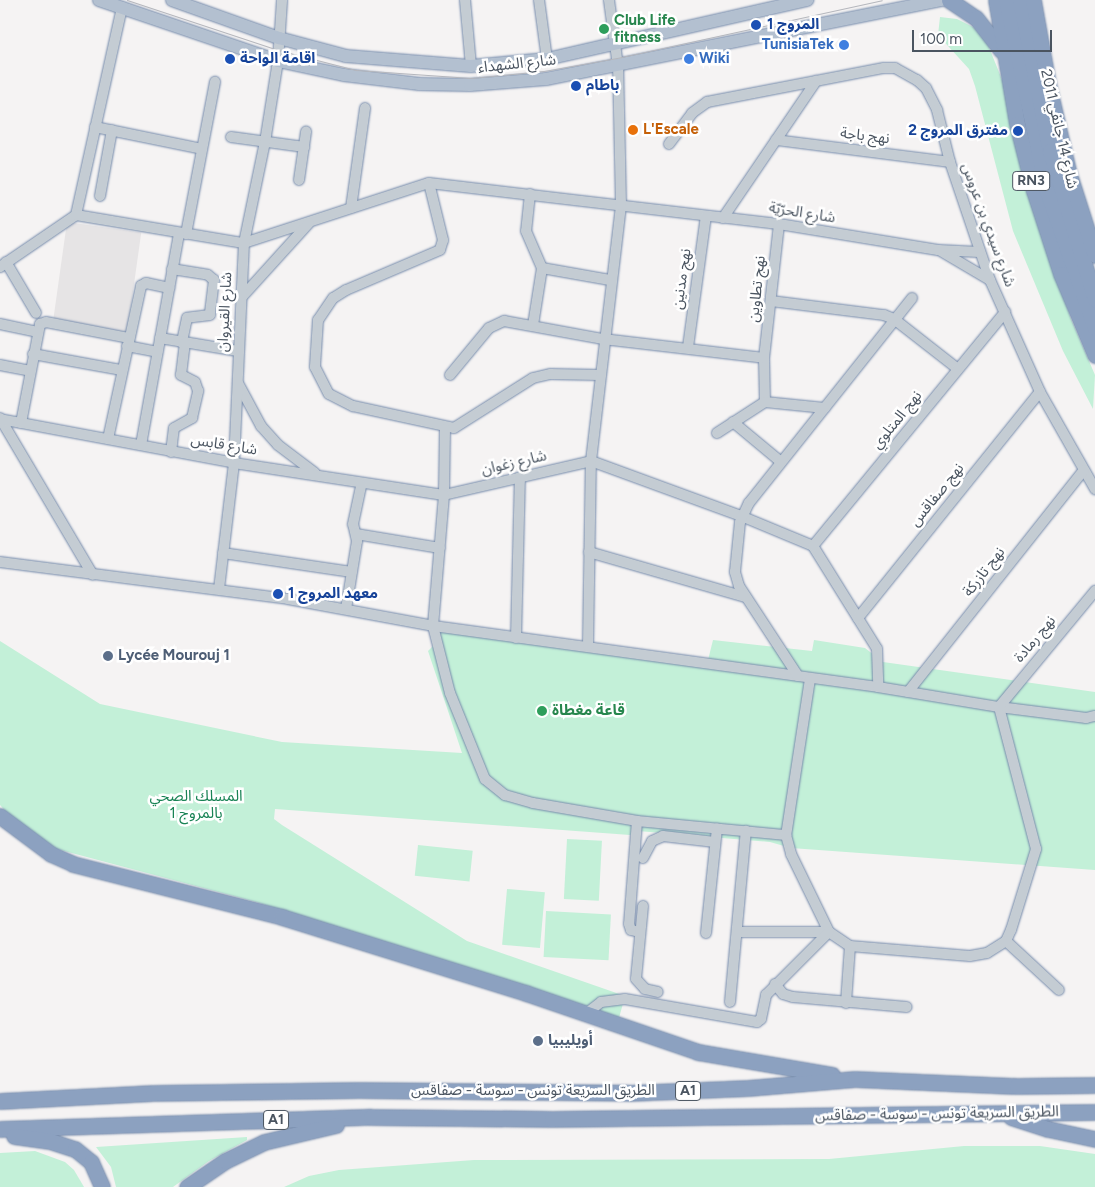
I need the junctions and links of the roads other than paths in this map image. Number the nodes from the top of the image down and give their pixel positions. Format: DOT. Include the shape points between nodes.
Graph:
graph roads {
  1 [pos="99,0"];
  2 [pos="172,0"];
  3 [pos="282,0"];
  4 [pos="465,0"];
  5 [pos="539,0"];
  6 [pos="609,0"];
  7 [pos="807,0"];
  8 [pos="942,0"];
  9 [pos="949,0"];
  10 [pos="996,0"];
  11 [pos="1006,0"];
  12 [pos="1020,0"];
  13 [pos="1033,0"];
  14 [pos="1044,0"];
  15 [pos="122,7"];
  16 [pos="1036,23"];
  17 [pos="280,38"];
  18 [pos="615,44"];
  19 [pos="1003,54"];
  20 [pos="547,59"];
  21 [pos="278,61"];
  22 [pos="471,66"];
  23 [pos="618,66"];
  24 [pos="816,81"];
  25 [pos="215,82"];
  26 [pos="1033,106"];
  27 [pos="364,108"];
  28 [pos="96,127"];
  29 [pos="112,130"];
  30 [pos="306,132"];
  31 [pos="231,137"];
  32 [pos="776,140"];
  33 [pos="265,142"];
  34 [pos="669,144"];
  35 [pos="304,147"];
  36 [pos="202,149"];
  37 [pos="950,162"];
  38 [pos="299,180"];
  39 [pos="429,183"];
  40 [pos="530,194"];
  41 [pos="100,196"];
  42 [pos="621,205"];
  43 [pos="351,208"];
  44 [pos="76,214"];
  45 [pos="706,216"];
  46 [pos="723,218"];
  47 [pos="310,222"];
  48 [pos="779,224"];
  49 [pos="182,234"];
  50 [pos="244,243"];
  51 [pos="938,250"];
  52 [pos="979,252"];
  53 [pos="1095,255"];
  54 [pos="3,264"];
  55 [pos="542,268"];
  56 [pos="172,269"];
  57 [pos="610,280"];
  58 [pos="990,280"];
  59 [pos="169,288"];
  60 [pos="241,298"];
  61 [pos="912,298"];
  62 [pos="1095,299"];
  63 [pos="770,301"];
  64 [pos="1005,312"];
  65 [pos="36,313"];
  66 [pos="894,319"];
  67 [pos="0,324"];
  68 [pos="533,325"];
  69 [pos="1095,328"];
  70 [pos="37,332"];
  71 [pos="160,338"];
  72 [pos="603,339"];
  73 [pos="128,342"];
  74 [pos="184,342"];
  75 [pos="688,347"];
  76 [pos="238,351"];
  77 [pos="157,352"];
  78 [pos="33,354"];
  79 [pos="1095,354"];
  80 [pos="764,358"];
  81 [pos="0,366"];
  82 [pos="958,369"];
  83 [pos="121,370"];
  84 [pos="30,371"];
  85 [pos="450,375"];
  86 [pos="599,375"];
  87 [pos="237,380"];
  88 [pos="1040,392"];
  89 [pos="765,402"];
  90 [pos="825,408"];
  91 [pos="0,419"];
  92 [pos="21,422"];
  93 [pos="733,422"];
  94 [pos="445,429"];
  95 [pos="717,432"];
  96 [pos="108,439"];
  97 [pos="141,445"];
  98 [pos="170,452"];
  99 [pos="591,460"];
  100 [pos="781,462"];
  101 [pos="234,463"];
  102 [pos="1084,470"];
  103 [pos="318,475"];
  104 [pos="520,477"];
  105 [pos="361,485"];
  106 [pos="1095,489"];
  107 [pos="444,495"];
  108 [pos="742,516"];
  109 [pos="356,534"];
  110 [pos="813,546"];
  111 [pos="440,548"];
  112 [pos="589,552"];
  113 [pos="223,553"];
  114 [pos="0,562"];
  115 [pos="352,572"];
  116 [pos="92,575"];
  117 [pos="219,589"];
  118 [pos="1095,591"];
  119 [pos="745,597"];
  120 [pos="346,610"];
  121 [pos="858,618"];
  122 [pos="433,626"];
  123 [pos="516,638"];
  124 [pos="588,646"];
  125 [pos="798,676"];
  126 [pos="810,679"];
  127 [pos="878,687"];
  128 [pos="908,692"];
  129 [pos="999,707"];
  130 [pos="1095,716"];
  131 [pos="0,816"];
  132 [pos="636,821"];
  133 [pos="717,829"];
  134 [pos="746,831"];
  135 [pos="786,835"];
  136 [pos="715,842"];
  137 [pos="643,858"];
  138 [pos="643,906"];
  139 [pos="640,932"];
  140 [pos="738,932"];
  141 [pos="828,932"];
  142 [pos="706,933"];
  143 [pos="1006,941"];
  144 [pos="850,946"];
  145 [pos="775,984"];
  146 [pos="1059,990"];
  147 [pos="658,992"];
  148 [pos="730,1002"];
  149 [pos="846,1003"];
  150 [pos="907,1007"];
  151 [pos="587,1013"];
  152 [pos="855,1078"];
  153 [pos="1095,1085"];
  154 [pos="0,1094"];
  155 [pos="47,1097"];
  156 [pos="0,1101"];
  157 [pos="1095,1112"];
  158 [pos="1003,1114"];
  159 [pos="372,1116"];
  160 [pos="0,1129"];
  161 [pos="0,1134"];
  162 [pos="1095,1139"];
  163 [pos="102,1187"];
  164 [pos="187,1187"];
  1 -- 15 [label="main road, شارع الشهداء"];
  2 -- 17 [label="main road, شارع الشهداء"];
  3 -- 17 [label="street, شارع القيروان"];
  4 -- 22 [label="street"];
  5 -- 20 [label="street"];
  6 -- 18 [label="street"];
  7 -- 18 [label="main road, شارع الشهداء"];
  8 -- 23 [label="main road, شارع الشهداء"];
  9 -- 19 [label="highway" via="980,22"];
  10 -- 19 [label="highway, RN3"];
  11 -- 26 [label="highway"];
  12 -- 26 [label="highway"];
  13 -- 16 [label="highway, شارع 14 جانفي 2011 / RN3"];
  14 -- 16 [label="highway"];
  15 -- 21 [label="main road, شارع الشهداء"];
  15 -- 28 [label="street"];
  16 -- 53 [label="highway, شارع 14 جانفي 2011 / RN3" via="1069,174"];
  17 -- 21 [label="street, شارع القيروان"];
  17 -- 22 [label="main road, شارع الشهداء" via="346,56"];
  18 -- 20 [label="main road, شارع الشهداء"];
  18 -- 23 [label="street"];
  19 -- 79 [label="highway, RN3" via="1034,191 1061,274"];
  20 -- 22 [label="main road, شارع الشهداء"];
  21 -- 23 [label="main road, شارع الشهداء" via="344,75 419,84 461,85 546,79"];
  21 -- 33 [label="street, شارع القيروان"];
  23 -- 42 [label="street"];
  24 -- 32 [label="street"];
  24 -- 34 [label="street, شارع سيدي بن عروس" via="707,102 692,113"];
  24 -- 37 [label="street, شارع سيدي بن عروس" via="884,68 906,72 926,88 932,99"];
  25 -- 36 [label="street"];
  26 -- 62 [label="highway"];
  26 -- 69 [label="highway" via="1047,191"];
  27 -- 43 [label="street"];
  28 -- 29 [label="street"];
  28 -- 44 [label="street"];
  29 -- 36 [label="street"];
  29 -- 41 [label="street"];
  30 -- 35 [label="street"];
  31 -- 33 [label="street"];
  32 -- 37 [label="street, نهج باجة"];
  32 -- 46 [label="street"];
  33 -- 35 [label="street"];
  33 -- 50 [label="street, شارع القيروان"];
  35 -- 38 [label="street"];
  36 -- 49 [label="street"];
  37 -- 52 [label="street, شارع سيدي بن عروس"];
  39 -- 40 [label="street, شارع الحرّيّة"];
  39 -- 43 [label="street"];
  39 -- 94 [label="street" via="443,240 440,250 333,298 318,320 314,354 321,382 339,401"];
  40 -- 42 [label="street, شارع الحرّيّة"];
  40 -- 55 [label="street" via="526,230"];
  42 -- 45 [label="street, شارع الحرّيّة"];
  42 -- 57 [label="street"];
  43 -- 47 [label="street"];
  44 -- 49 [label="street"];
  44 -- 54 [label="street"];
  45 -- 46 [label="street, شارع الحرّيّة"];
  45 -- 75 [label="street, نهج مدنين"];
  46 -- 48 [label="street, شارع الحرّيّة"];
  47 -- 50 [label="street"];
  47 -- 60 [label="street"];
  48 -- 51 [label="street, شارع الحرّيّة"];
  48 -- 63 [label="street, نهج تطاوين"];
  49 -- 50 [label="street"];
  49 -- 56 [label="street"];
  50 -- 60 [label="street, شارع القيروان"];
  51 -- 52 [label="street, شارع الحرّيّة"];
  51 -- 58 [label="street"];
  52 -- 58 [label="street, شارع سيدي بن عروس"];
  54 -- 65 [label="street"];
  55 -- 57 [label="street"];
  55 -- 68 [label="street"];
  56 -- 59 [label="street"];
  56 -- 74 [label="street" via="208,274 214,280 210,315 188,318"];
  57 -- 72 [label="street"];
  58 -- 64 [label="street, شارع سيدي بن عروس"];
  59 -- 71 [label="street"];
  59 -- 73 [label="street" via="146,283 142,286"];
  60 -- 76 [label="street, شارع القيروان"];
  61 -- 66 [label="street"];
  63 -- 66 [label="street" via="873,313"];
  63 -- 80 [label="street, نهج تطاوين"];
  64 -- 82 [label="street, نهج المتلوي"];
  64 -- 88 [label="street, شارع سيدي بن عروس"];
  66 -- 82 [label="street"];
  66 -- 90 [label="street"];
  67 -- 70 [label="street"];
  68 -- 72 [label="street"];
  68 -- 85 [label="street" via="498,322"];
  70 -- 73 [label="street" via="40,324 46,322"];
  70 -- 78 [label="street"];
  71 -- 74 [label="street"];
  71 -- 77 [label="street"];
  72 -- 75 [label="street"];
  72 -- 86 [label="street"];
  73 -- 77 [label="street"];
  73 -- 83 [label="street"];
  74 -- 76 [label="street"];
  74 -- 98 [label="street" via="181,374 195,382 198,391 192,418 174,428"];
  75 -- 80 [label="street"];
  76 -- 87 [label="street, شارع القيروان"];
  77 -- 97 [label="street"];
  78 -- 83 [label="street"];
  78 -- 84 [label="street"];
  80 -- 89 [label="street, نهج تطاوين"];
  81 -- 84 [label="street"];
  82 -- 110 [label="street, نهج المتلوي"];
  83 -- 96 [label="street"];
  84 -- 92 [label="street"];
  86 -- 94 [label="street" via="551,374 533,378 463,424"];
  86 -- 99 [label="street"];
  87 -- 101 [label="street, شارع القيروان"];
  87 -- 103 [label="street" via="261,426 278,445"];
  88 -- 102 [label="street, شارع سيدي بن عروس"];
  88 -- 121 [label="street, نهج صفاقس"];
  89 -- 90 [label="street"];
  89 -- 93 [label="street"];
  90 -- 100 [label="street"];
  91 -- 92 [label="street, شارع قابس"];
  91 -- 116 [label="street"];
  92 -- 96 [label="street, شارع قابس"];
  93 -- 95 [label="street"];
  93 -- 100 [label="street"];
  94 -- 107 [label="street"];
  96 -- 97 [label="street, شارع قابس"];
  97 -- 98 [label="street, شارع قابس"];
  98 -- 101 [label="street, شارع قابس"];
  99 -- 104 [label="street, شارع زغوان"];
  99 -- 108 [label="street"];
  99 -- 112 [label="street"];
  100 -- 108 [label="street"];
  101 -- 103 [label="street, شارع قابس"];
  101 -- 113 [label="street, شارع القيروان"];
  102 -- 106 [label="street, شارع سيدي بن عروس"];
  102 -- 128 [label="street, نهج تازركة"];
  103 -- 105 [label="street, شارع قابس"];
  104 -- 107 [label="street, شارع زغوان"];
  104 -- 123 [label="street"];
  105 -- 107 [label="street, شارع قابس"];
  105 -- 109 [label="street" via="354,524"];
  107 -- 111 [label="street"];
  108 -- 110 [label="street"];
  108 -- 119 [label="street" via="735,572"];
  109 -- 111 [label="street"];
  109 -- 115 [label="street"];
  110 -- 121 [label="street"];
  111 -- 122 [label="street"];
  112 -- 119 [label="street"];
  112 -- 124 [label="street"];
  113 -- 115 [label="street"];
  113 -- 117 [label="street, شارع القيروان"];
  114 -- 116 [label="street"];
  115 -- 120 [label="street"];
  116 -- 117 [label="street"];
  117 -- 120 [label="street"];
  118 -- 129 [label="street, نهج رمادة"];
  119 -- 125 [label="street"];
  120 -- 122 [label="street"];
  121 -- 127 [label="street" via="877,649"];
  122 -- 123 [label="street"];
  122 -- 132 [label="street" via="440,661 460,717 479,767 494,788 505,795 533,803"];
  123 -- 124 [label="street"];
  124 -- 125 [label="street"];
  125 -- 126 [label="street"];
  126 -- 127 [label="street"];
  126 -- 135 [label="street"];
  127 -- 128 [label="street"];
  128 -- 129 [label="street"];
  129 -- 130 [label="street"];
  129 -- 143 [label="street" via="1036,849"];
  131 -- 151 [label="highway" via="42,848 73,864 282,917"];
  132 -- 133 [label="street"];
  132 -- 139 [label="street" via="629,924 631,930"];
  133 -- 134 [label="street"];
  133 -- 136 [label="street"];
  134 -- 135 [label="street"];
  134 -- 140 [label="street"];
  135 -- 141 [label="street" via="791,854"];
  136 -- 137 [label="street" via="663,836 652,841"];
  136 -- 142 [label="street"];
  138 -- 139 [label="street"];
  139 -- 147 [label="street" via="636,979 645,989"];
  140 -- 141 [label="street"];
  140 -- 148 [label="street"];
  141 -- 144 [label="street"];
  141 -- 145 [label="street"];
  143 -- 144 [label="street" via="987,953 970,956"];
  143 -- 146 [label="street"];
  144 -- 149 [label="street"];
  145 -- 149 [label="street" via="788,996"];
  145 -- 151 [label="street" via="764,999 761,1019 757,1022 625,999 601,1002"];
  149 -- 150 [label="street"];
  151 -- 152 [label="highway" via="672,1044 723,1058"];
  152 -- 153 [label="highway, الطريق السريعة تونس - سوسة - صفاقس / A1" via="1017,1086"];
  152 -- 155 [label="highway, الطريق السريعة تونس - سوسة - صفاقس / A1" via="748,1088 629,1093 340,1090"];
  154 -- 155 [label="highway"];
  155 -- 156 [label="highway, الطريق السريعة تونس - سوسة - صفاقس / A1"];
  157 -- 158 [label="highway, الطريق السريعة تونس - سوسة - صفاقس / A1"];
  158 -- 159 [label="highway, الطريق السريعة تونس - سوسة - صفاقس / A1" via="552,1119"];
  158 -- 162 [label="highway" via="1048,1129"];
  159 -- 160 [label="highway, الطريق السريعة تونس - سوسة - صفاقس / A1"];
  159 -- 164 [label="highway" via="264,1142 225,1161"];
  161 -- 163 [label="highway" via="75,1148 92,1162"];
}
